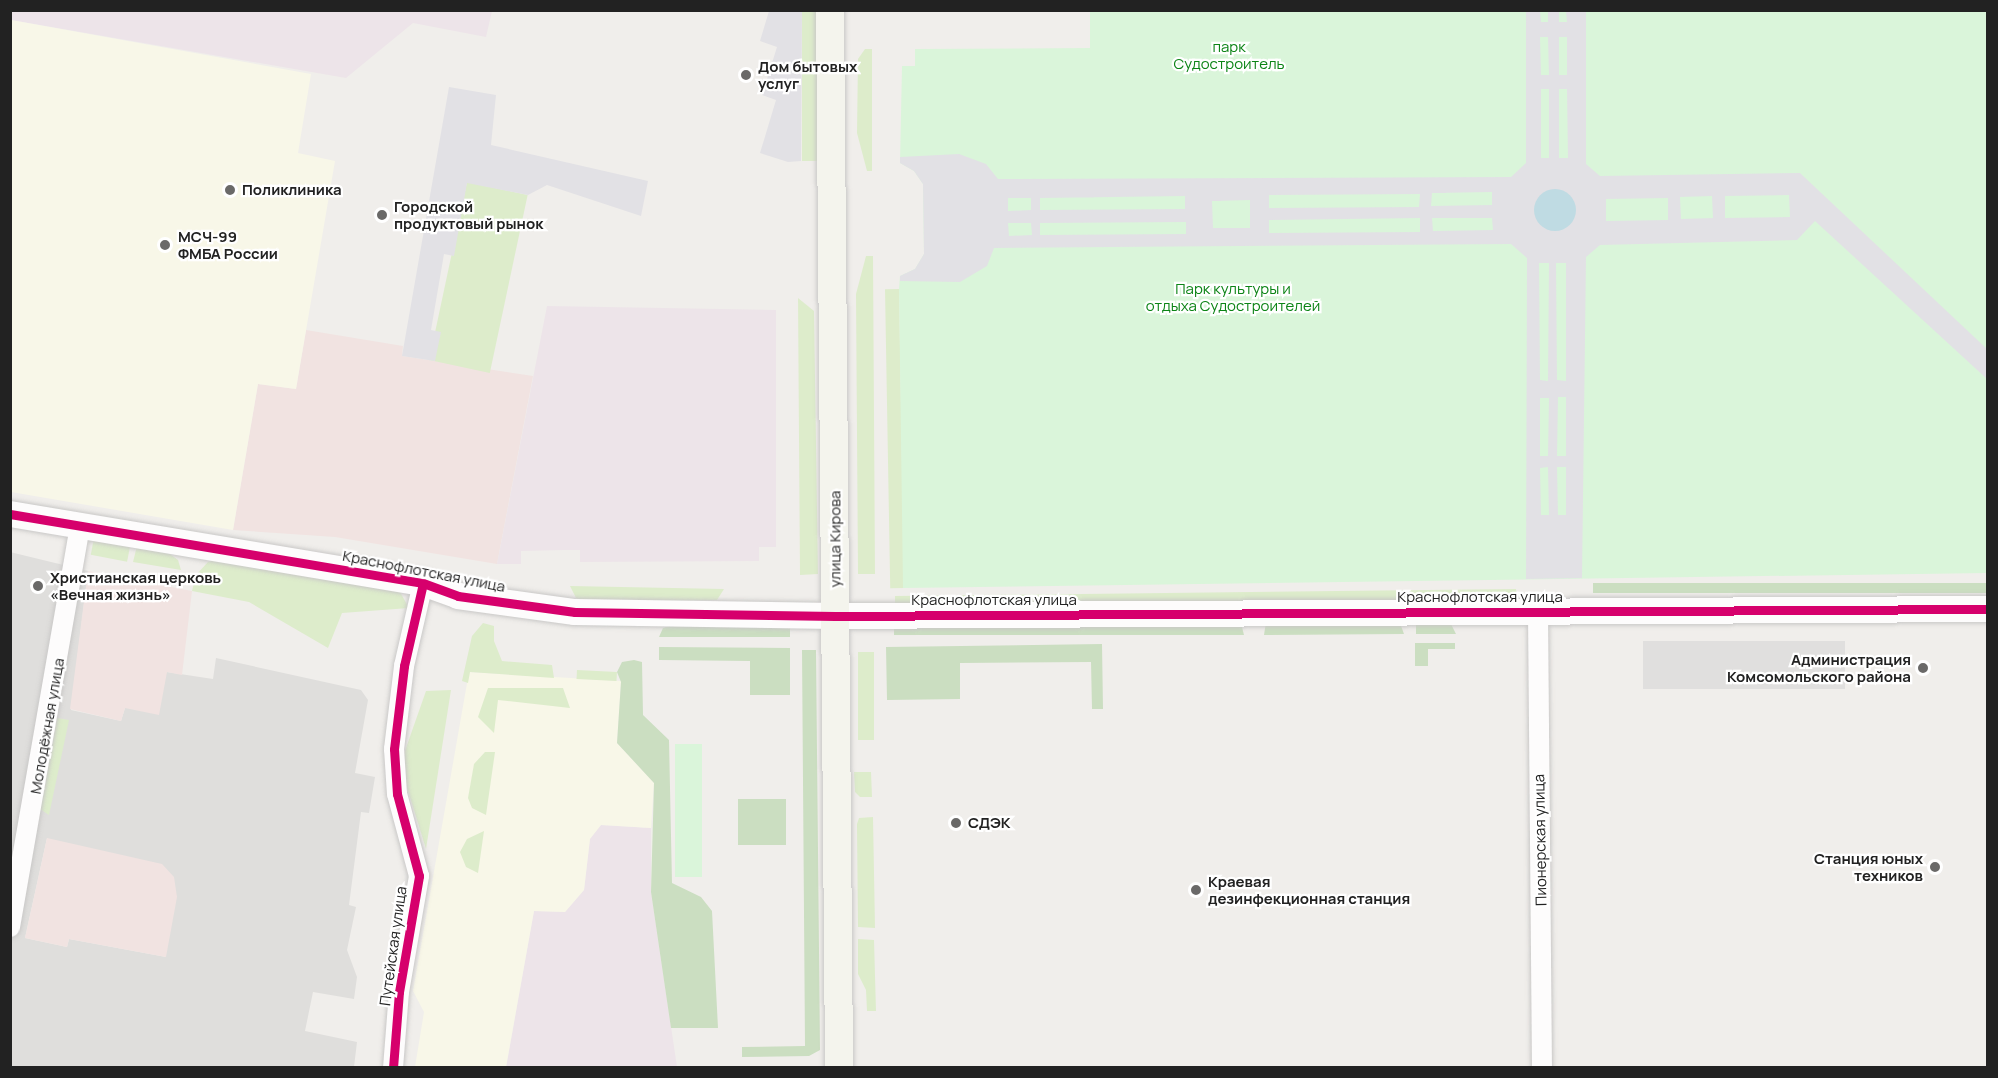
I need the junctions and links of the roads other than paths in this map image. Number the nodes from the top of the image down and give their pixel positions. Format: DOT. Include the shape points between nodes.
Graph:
graph roads {
  1 [pos="830,10"];
  2 [pos="10,514"];
  3 [pos="80,526"];
  4 [pos="423,583"];
  5 [pos="1988,609"];
  6 [pos="1538,612"];
  7 [pos="835,616"];
  8 [pos="10,927"];
  9 [pos="393,1068"];
  10 [pos="839,1068"];
  11 [pos="1542,1068"];
  1 -- 7 [label="main road, улица Кирова"];
  2 -- 3 [label="street, Краснофлотская улица"];
  3 -- 4 [label="street, Краснофлотская улица"];
  3 -- 8 [label="street, Молодёжная улица"];
  4 -- 7 [label="street, Краснофлотская улица" via="458,596 574,612"];
  4 -- 9 [label="street, Путейская улица" via="404,666 394,749 397,794 419,876 399,992"];
  5 -- 6 [label="street, Краснофлотская улица"];
  6 -- 7 [label="street, Краснофлотская улица"];
  6 -- 11 [label="street, Пионерская улица"];
  7 -- 10 [label="main road, улица Кирова"];
}
